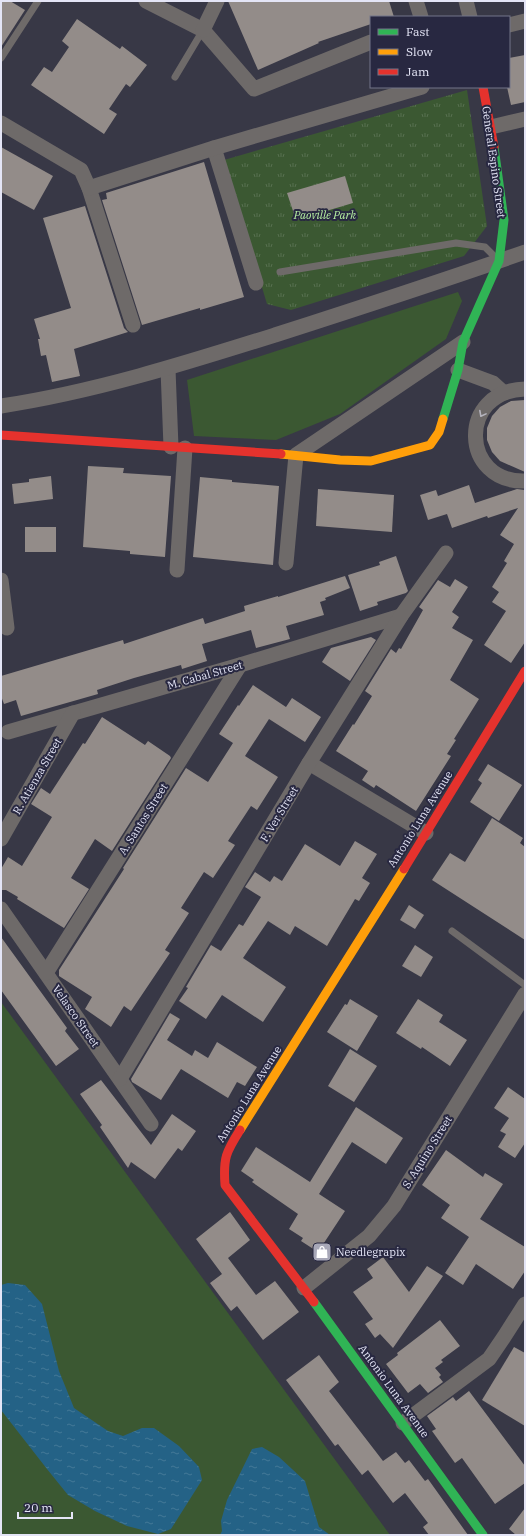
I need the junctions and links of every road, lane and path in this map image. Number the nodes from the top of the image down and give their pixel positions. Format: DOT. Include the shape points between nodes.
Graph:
graph roads {
  1 [pos="38,1"];
  2 [pos="146,1"];
  3 [pos="217,1"];
  4 [pos="416,1"];
  5 [pos="466,1"];
  6 [pos="421,16"];
  7 [pos="470,16"];
  8 [pos="525,21"];
  9 [pos="510,25"];
  10 [pos="203,30"];
  11 [pos="370,42"];
  12 [pos="1,58"];
  13 [pos="175,77"];
  14 [pos="419,88"];
  15 [pos="483,88"];
  16 [pos="525,119"];
  17 [pos="1,123"];
  18 [pos="490,127"];
  19 [pos="214,148"];
  20 [pos="89,188"];
  21 [pos="525,252"];
  22 [pos="499,261"];
  23 [pos="280,272"];
  24 [pos="256,283"];
  25 [pos="133,325"];
  26 [pos="463,342"];
  27 [pos="168,369"];
  28 [pos="458,370"];
  29 [pos="525,389"];
  30 [pos="504,393"];
  31 [pos="1,406"];
  32 [pos="1,434"];
  33 [pos="178,448"];
  34 [pos="296,455"];
  35 [pos="525,481"];
  36 [pos="446,553"];
  37 [pos="286,563"];
  38 [pos="177,570"];
  39 [pos="1,580"];
  40 [pos="401,616"];
  41 [pos="7,628"];
  42 [pos="240,665"];
  43 [pos="525,671"];
  44 [pos="73,713"];
  45 [pos="8,732"];
  46 [pos="310,763"];
  47 [pos="426,833"];
  48 [pos="1,839"];
  49 [pos="1,909"];
  50 [pos="452,931"];
  51 [pos="46,974"];
  52 [pos="525,984"];
  53 [pos="525,994"];
  54 [pos="120,1080"];
  55 [pos="151,1124"];
  56 [pos="304,1288"];
  57 [pos="525,1304"];
  58 [pos="403,1423"];
  59 [pos="483,1535"];
  1 -- 12 [label="lane"];
  2 -- 10 [label="street"];
  3 -- 10 [label="street"];
  4 -- 6 [label="street"];
  5 -- 7 [label="street"];
  8 -- 9 [label="street"];
  10 -- 11 [label="street" via="254,89"];
  10 -- 13 [label="lane"];
  14 -- 19 [label="street"];
  15 -- 18 [label="street, General Espino Street"];
  16 -- 18 [label="street"];
  17 -- 20 [label="street" via="81,170"];
  18 -- 22 [label="street, General Espino Street" via="504,220"];
  19 -- 20 [label="street"];
  19 -- 24 [label="street"];
  20 -- 25 [label="street"];
  21 -- 22 [label="street"];
  22 -- 23 [label="lane" via="485,247 456,243"];
  22 -- 26 [label="street, General Espino Street"];
  22 -- 27 [label="street"];
  26 -- 28 [label="street, General Espino Street"];
  26 -- 34 [label="street"];
  27 -- 31 [label="street" via="30,402"];
  27 -- 33 [label="street"];
  28 -- 30 [label="street" via="493,383"];
  28 -- 34 [label="street, General Espino Street" via="439,432 430,445 372,461"];
  29 -- 30 [label="street"];
  30 -- 35 [label="street, one-way" via="494,398 480,415 476,426 477,448 481,458 497,474 507,479"];
  32 -- 33 [label="street, General Espino Street"];
  33 -- 34 [label="street, General Espino Street"];
  33 -- 38 [label="street"];
  34 -- 37 [label="street"];
  36 -- 40 [label="street, F. Ver Street"];
  39 -- 41 [label="street"];
  40 -- 42 [label="street, M. Cabal Street"];
  40 -- 46 [label="street, F. Ver Street"];
  42 -- 44 [label="street, M. Cabal Street"];
  42 -- 51 [label="street, A. Santos Street"];
  43 -- 47 [label="street, Antonio Luna Avenue"];
  44 -- 45 [label="street, M. Cabal Street"];
  44 -- 48 [label="street, R. Atienza Street"];
  46 -- 47 [label="street"];
  46 -- 54 [label="street, F. Ver Street"];
  47 -- 56 [label="street, Antonio Luna Avenue" via="227,1150 225,1185"];
  49 -- 51 [label="street, Velasco Street"];
  50 -- 52 [label="lane"];
  51 -- 54 [label="street, Velasco Street"];
  53 -- 56 [label="street, S. Aquino Street" via="394,1206 369,1236"];
  54 -- 55 [label="street, Velasco Street"];
  56 -- 58 [label="street, Antonio Luna Avenue"];
  57 -- 58 [label="street" via="489,1359"];
  58 -- 59 [label="street, Antonio Luna Avenue"];
}
